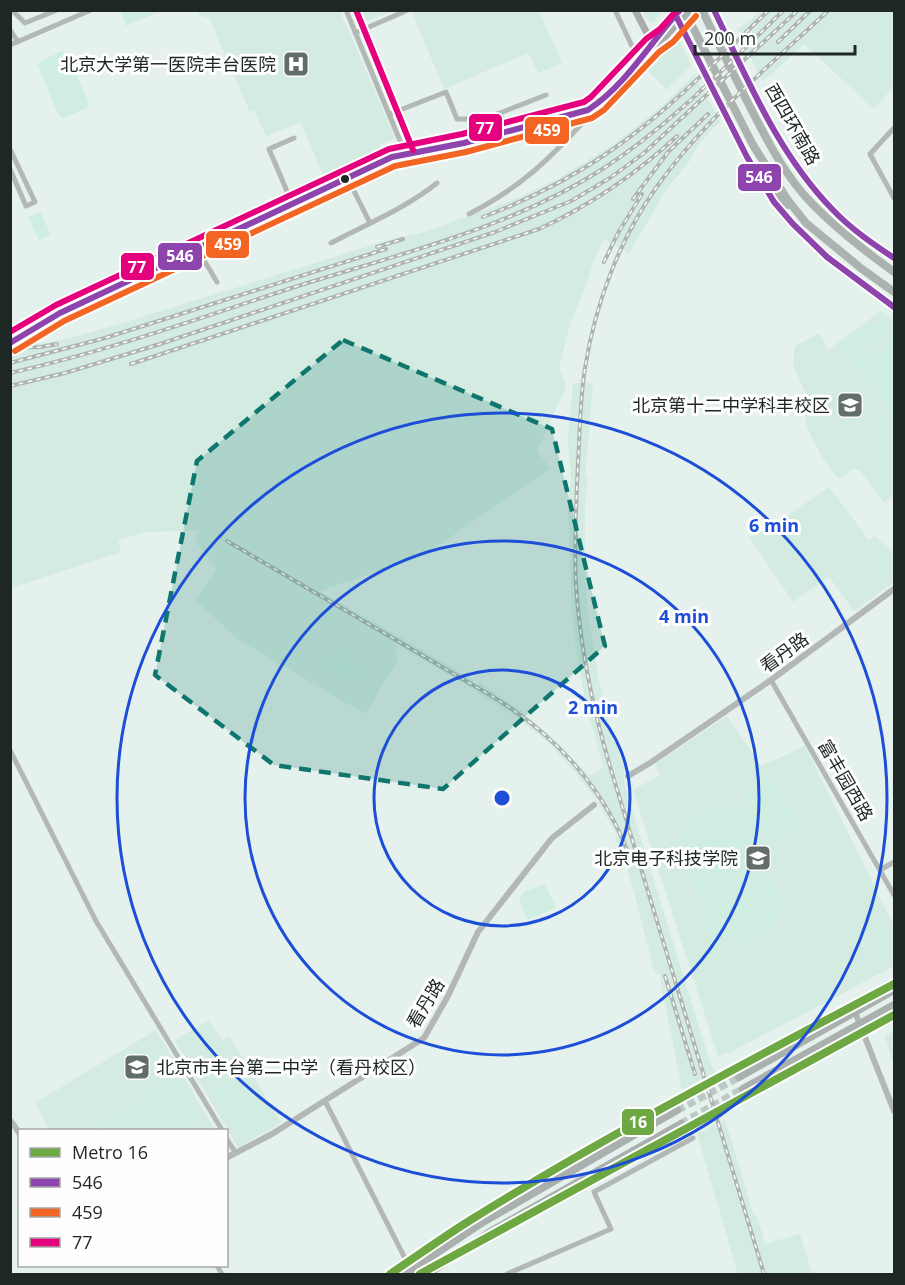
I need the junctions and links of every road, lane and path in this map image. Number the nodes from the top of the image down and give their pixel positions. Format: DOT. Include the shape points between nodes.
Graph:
graph roads {
  1 [pos="12,10"];
  2 [pos="57,10"];
  3 [pos="69,10"];
  4 [pos="91,10"];
  5 [pos="346,10"];
  6 [pos="408,10"];
  7 [pos="615,10"];
  8 [pos="635,10"];
  9 [pos="673,10"];
  10 [pos="682,10"];
  11 [pos="689,10"];
  12 [pos="702,10"];
  13 [pos="714,10"];
  14 [pos="399,12"];
  15 [pos="73,18"];
  16 [pos="10,30"];
  17 [pos="355,33"];
  18 [pos="664,33"];
  19 [pos="20,41"];
  20 [pos="10,45"];
  21 [pos="653,45"];
  22 [pos="639,61"];
  23 [pos="546,95"];
  24 [pos="588,110"];
  25 [pos="500,113"];
  26 [pos="390,114"];
  27 [pos="894,128"];
  28 [pos="506,131"];
  29 [pos="294,138"];
  30 [pos="10,149"];
  31 [pos="405,153"];
  32 [pos="10,169"];
  33 [pos="347,177"];
  34 [pos="761,181"];
  35 [pos="437,183"];
  36 [pos="894,198"];
  37 [pos="292,203"];
  38 [pos="469,214"];
  39 [pos="370,223"];
  40 [pos="806,223"];
  41 [pos="331,243"];
  42 [pos="198,249"];
  43 [pos="894,258"];
  44 [pos="894,272"];
  45 [pos="217,282"];
  46 [pos="894,292"];
  47 [pos="894,307"];
  48 [pos="10,343"];
  49 [pos="894,590"];
  50 [pos="771,680"];
  51 [pos="10,750"];
  52 [pos="628,776"];
  53 [pos="594,805"];
  54 [pos="894,862"];
  55 [pos="880,870"];
  56 [pos="894,895"];
  57 [pos="894,990"];
  58 [pos="894,1005"];
  59 [pos="855,1012"];
  60 [pos="861,1024"];
  61 [pos="739,1077"];
  62 [pos="743,1089"];
  63 [pos="325,1101"];
  64 [pos="677,1110"];
  65 [pos="894,1111"];
  66 [pos="681,1124"];
  67 [pos="221,1129"];
  68 [pos="693,1138"];
  69 [pos="228,1141"];
  70 [pos="236,1153"];
  71 [pos="228,1157"];
  72 [pos="409,1273"];
  73 [pos="428,1275"];
  74 [pos="507,1275"];
  1 -- 2 [label="street" via="25,23"];
  3 -- 15 [label="street"];
  4 -- 15 [label="street"];
  5 -- 17 [label="street"];
  6 -- 14 [label="street"];
  7 -- 22 [label="street"];
  8 -- 21 [label="main road"];
  9 -- 34 [label="street"];
  10 -- 18 [label="main road"];
  10 -- 40 [label="highway" via="753,145"];
  11 -- 18 [label="main road"];
  12 -- 44 [label="highway, 西四环南路" via="784,169 828,221"];
  13 -- 43 [label="street, 西四环南路" via="790,159 833,211"];
  14 -- 17 [label="street"];
  15 -- 19 [label="street"];
  16 -- 19 [label="street"];
  17 -- 26 [label="street"];
  18 -- 21 [label="main road"];
  19 -- 20 [label="street"];
  21 -- 22 [label="main road"];
  22 -- 24 [label="main road"];
  23 -- 25 [label="street"];
  24 -- 28 [label="main road"];
  24 -- 38 [label="street" via="585,120 532,174"];
  25 -- 26 [label="street" via="480,119 457,118 446,92"];
  25 -- 28 [label="street"];
  26 -- 31 [label="street"];
  27 -- 36 [label="street" via="870,154"];
  28 -- 31 [label="main road"];
  29 -- 37 [label="street" via="269,149"];
  30 -- 32 [label="street" via="35,202 26,206"];
  31 -- 33 [label="main road"];
  33 -- 37 [label="main road"];
  33 -- 39 [label="street"];
  34 -- 40 [label="highway"];
  34 -- 47 [label="street" via="774,202 811,243"];
  35 -- 39 [label="street"];
  37 -- 42 [label="main road"];
  39 -- 41 [label="street"];
  40 -- 46 [label="highway"];
  42 -- 45 [label="street"];
  42 -- 48 [label="main road" via="60,313"];
  49 -- 50 [label="street, 看丹路"];
  50 -- 52 [label="street, 看丹路"];
  50 -- 55 [label="street, 富丰园西路"];
  51 -- 67 [label="street" via="96,921"];
  53 -- 63 [label="street, 看丹路" via="552,838 478,932 424,1038"];
  54 -- 55 [label="street"];
  55 -- 56 [label="street, 富丰园西路"];
  57 -- 59 [label="main road"];
  58 -- 60 [label="main road"];
  59 -- 60 [label="street"];
  59 -- 61 [label="main road"];
  60 -- 62 [label="main road"];
  60 -- 65 [label="street"];
  63 -- 70 [label="street, 看丹路"];
  63 -- 72 [label="street"];
  64 -- 72 [label="main road" via="483,1221"];
  66 -- 73 [label="main road" via="490,1232"];
  68 -- 74 [label="street" via="594,1192 611,1229"];
  69 -- 70 [label="street"];
  70 -- 71 [label="street, 看丹路"];
}
